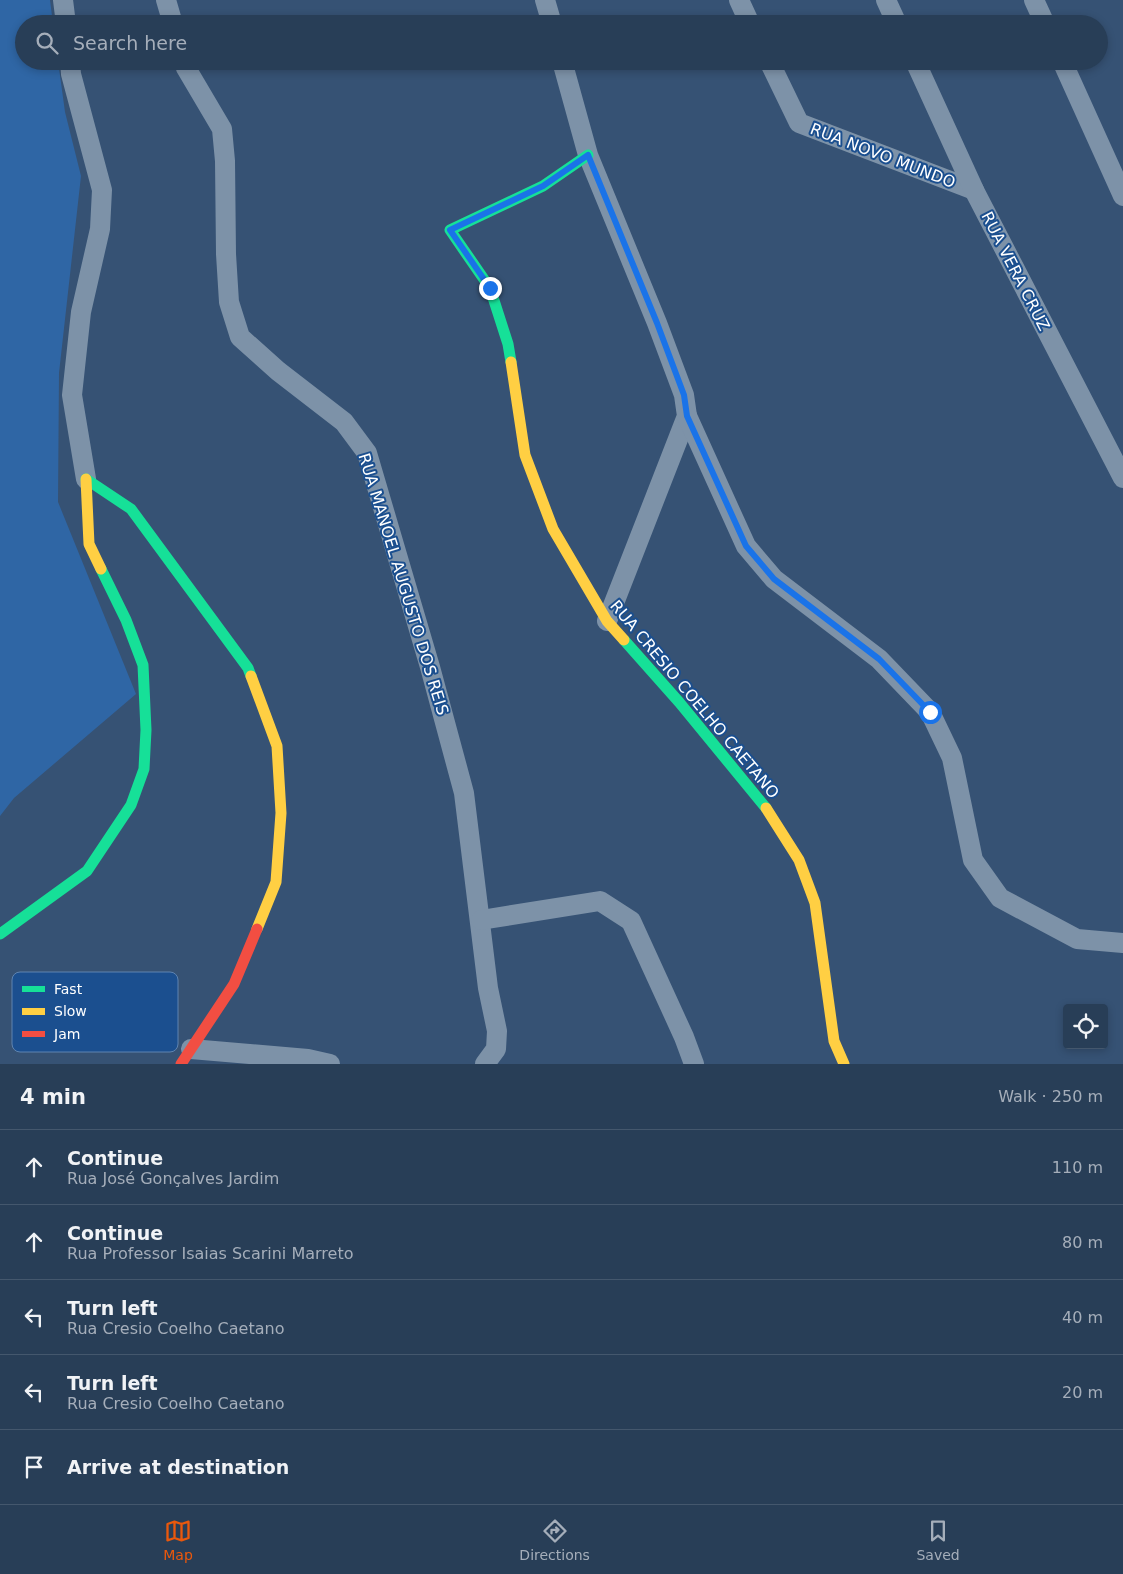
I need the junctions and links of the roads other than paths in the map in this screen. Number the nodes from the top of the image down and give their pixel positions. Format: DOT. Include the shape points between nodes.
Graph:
graph roads {
  1 [pos="64,0"];
  2 [pos="166,0"];
  3 [pos="546,0"];
  4 [pos="739,0"];
  5 [pos="886,0"];
  6 [pos="1034,0"];
  7 [pos="65,15"];
  8 [pos="170,15"];
  9 [pos="550,15"];
  10 [pos="746,15"];
  11 [pos="893,15"];
  12 [pos="1041,15"];
  13 [pos="71,70"];
  14 [pos="187,70"];
  15 [pos="564,70"];
  16 [pos="773,70"];
  17 [pos="919,70"];
  18 [pos="1066,70"];
  19 [pos="588,155"];
  20 [pos="974,190"];
  21 [pos="1123,196"];
  22 [pos="687,416"];
  23 [pos="86,478"];
  24 [pos="1123,478"];
  25 [pos="606,621"];
  26 [pos="481,920"];
  27 [pos="0,934"];
  28 [pos="1123,943"];
  29 [pos="186,1056"];
  30 [pos="490,1056"];
  31 [pos="330,1064"];
  32 [pos="694,1064"];
  33 [pos="844,1064"];
  1 -- 7 [label="street"];
  2 -- 8 [label="street"];
  3 -- 9 [label="street"];
  4 -- 10 [label="street"];
  5 -- 11 [label="street"];
  6 -- 12 [label="street"];
  13 -- 23 [label="street" via="102,190 100,229 82,312 72,395"];
  14 -- 26 [label="street, RUA MANOEL AUGUSTO DOS REIS" via="222,129 229,302 240,337 344,422 367,453 464,793"];
  15 -- 19 [label="street"];
  16 -- 20 [label="street, RUA NOVO MUNDO" via="799,123"];
  17 -- 20 [label="street, RUA VERA CRUZ"];
  18 -- 21 [label="street"];
  19 -- 22 [label="street" via="657,323 684,395"];
  19 -- 25 [label="street, RUA CRESIO COELHO CAETANO" via="543,186 450,230 490,288 508,344 525,455 553,529"];
  20 -- 24 [label="street, RUA VERA CRUZ"];
  22 -- 25 [label="street"];
  22 -- 28 [label="street" via="746,546 774,579 879,659 930,712 952,758 972,860 1000,898 1076,940"];
  23 -- 27 [label="street" via="89,544 126,620 143,665 144,769 131,805 87,871"];
  23 -- 29 [label="street" via="130,509 248,668 277,746 281,813 276,882 234,984"];
  25 -- 33 [label="street, RUA CRESIO COELHO CAETANO" via="679,702 764,805 799,860 815,903 834,1041"];
  26 -- 30 [label="street, RUA MANOEL AUGUSTO DOS REIS" via="488,988 497,1031"];
  26 -- 32 [label="street" via="600,901 631,922 677,1019"];
  29 -- 31 [label="street" via="308,1059"];
}
